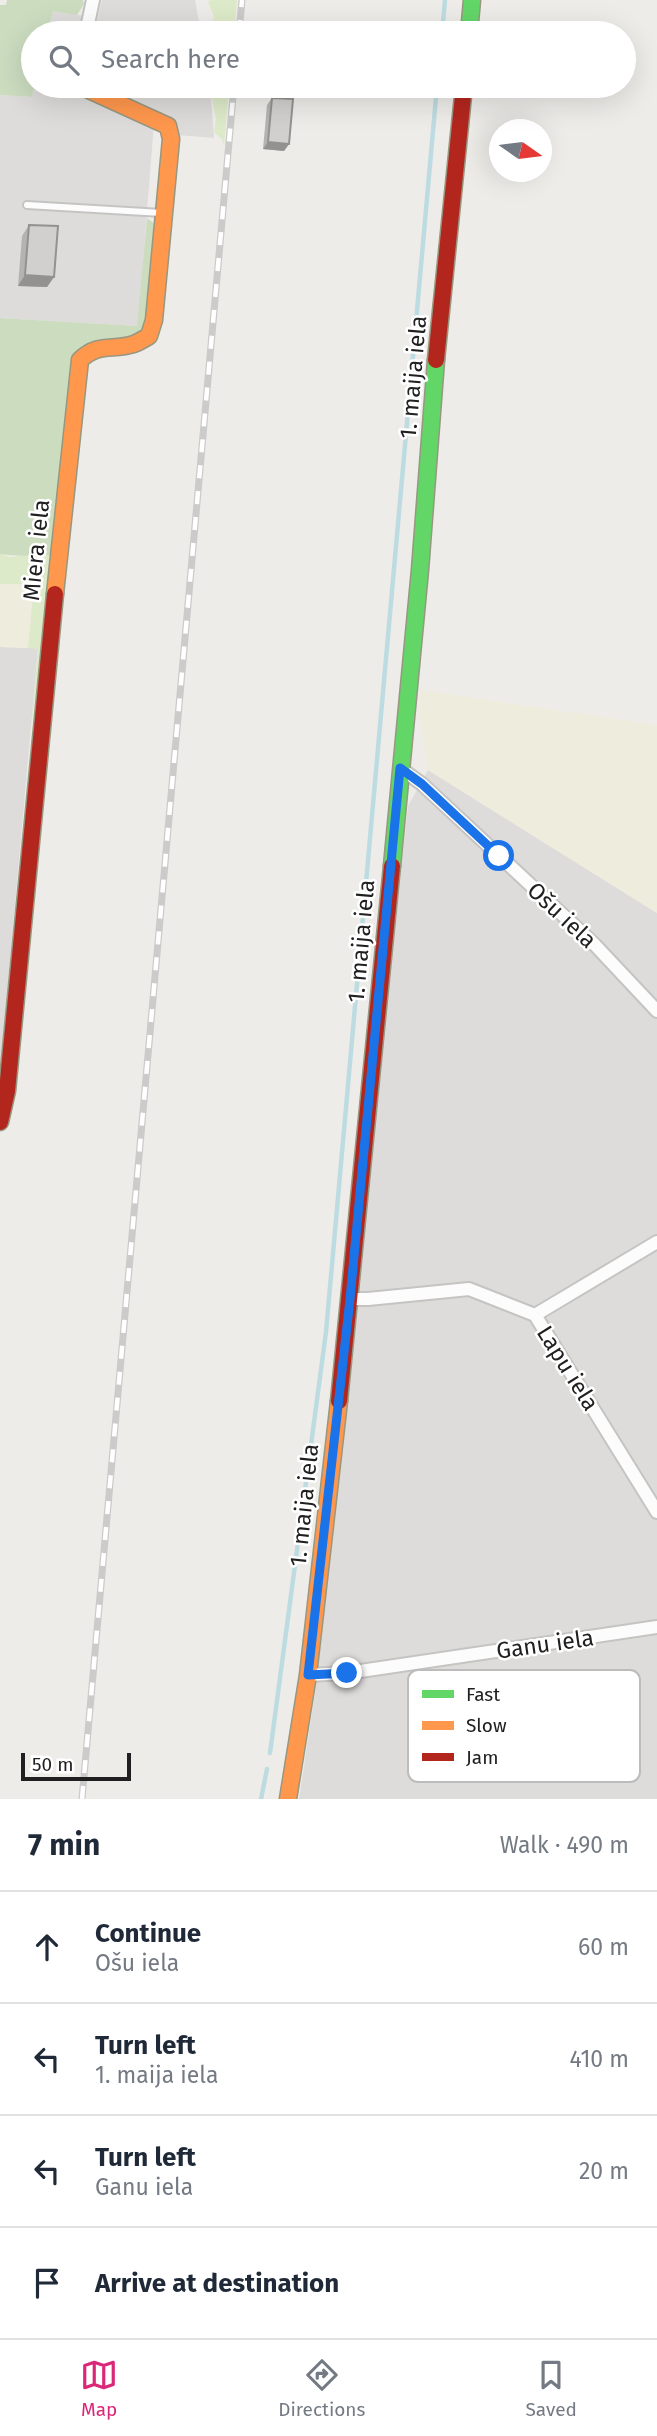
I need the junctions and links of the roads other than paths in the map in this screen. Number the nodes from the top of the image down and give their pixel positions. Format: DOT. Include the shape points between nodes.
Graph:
graph roads {
  1 [pos="93,0"];
  2 [pos="472,0"];
  3 [pos="89,21"];
  4 [pos="470,21"];
  5 [pos="107,98"];
  6 [pos="463,98"];
  7 [pos="27,205"];
  8 [pos="164,214"];
  9 [pos="400,768"];
  10 [pos="657,1011"];
  11 [pos="0,1122"];
  12 [pos="657,1242"];
  13 [pos="350,1299"];
  14 [pos="535,1315"];
  15 [pos="657,1512"];
  16 [pos="657,1627"];
  17 [pos="308,1675"];
  18 [pos="288,1799"];
  1 -- 3 [label="street"];
  2 -- 4 [label="street"];
  5 -- 8 [label="street, Miera iela" via="168,126 171,139"];
  6 -- 9 [label="street, 1. maija iela"];
  7 -- 8 [label="lane"];
  8 -- 11 [label="street, Miera iela" via="149,335 135,344 101,346 80,360"];
  9 -- 10 [label="street, Ošu iela" via="595,945"];
  9 -- 13 [label="street, 1. maija iela"];
  12 -- 14 [label="street"];
  13 -- 14 [label="street, Lapu iela" via="469,1289"];
  13 -- 17 [label="street, 1. maija iela"];
  14 -- 15 [label="street, Lapu iela"];
  16 -- 17 [label="street, Ganu iela"];
  17 -- 18 [label="street, 1. maija iela"];
}
